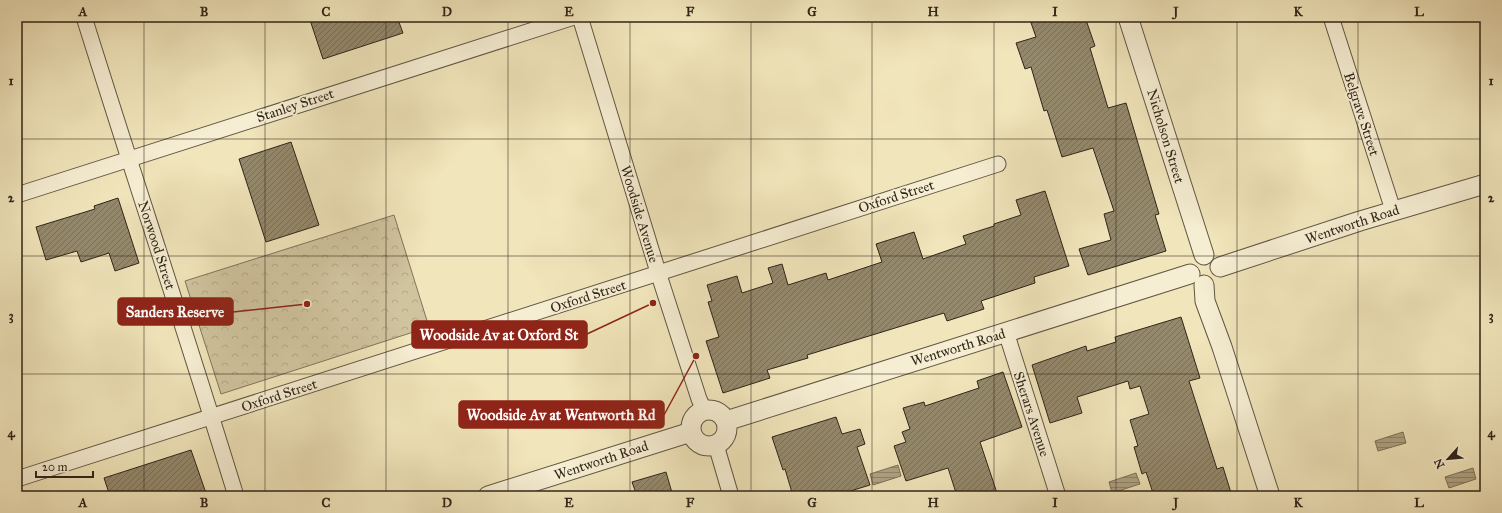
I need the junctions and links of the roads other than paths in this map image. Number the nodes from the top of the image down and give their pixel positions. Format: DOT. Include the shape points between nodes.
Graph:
graph roads {
  1 [pos="84,17"];
  2 [pos="574,17"];
  3 [pos="580,17"];
  4 [pos="1128,17"];
  5 [pos="1331,17"];
  6 [pos="128,158"];
  7 [pos="998,164"];
  8 [pos="1485,184"];
  9 [pos="17,195"];
  10 [pos="1393,210"];
  11 [pos="1204,255"];
  12 [pos="1220,267"];
  13 [pos="658,272"];
  14 [pos="1197,279"];
  15 [pos="1006,332"];
  16 [pos="704,410"];
  17 [pos="212,416"];
  18 [pos="726,421"];
  19 [pos="691,432"];
  20 [pos="716,445"];
  21 [pos="17,479"];
  22 [pos="236,496"];
  23 [pos="488,496"];
  24 [pos="731,496"];
  25 [pos="1058,496"];
  26 [pos="1270,496"];
  1 -- 6 [label="street, Norwood Street"];
  2 -- 6 [label="street, Stanley Street"];
  3 -- 13 [label="street, Woodside Avenue"];
  4 -- 11 [label="street, Nicholson Street"];
  5 -- 10 [label="street, Belgrave Street"];
  6 -- 9 [label="street, Stanley Street"];
  6 -- 17 [label="street, Norwood Street"];
  7 -- 13 [label="street, Oxford Street"];
  8 -- 10 [label="street, Wentworth Road"];
  10 -- 12 [label="street, Wentworth Road"];
  11 -- 12 [label="street" via="1214,258"];
  11 -- 14 [label="street" via="1194,259 1192,263"];
  12 -- 14 [label="street" via="1218,278 1210,284"];
  13 -- 16 [label="street, Woodside Avenue"];
  13 -- 17 [label="street, Oxford Street"];
  14 -- 15 [label="street, Wentworth Road"];
  14 -- 26 [label="street" via="1222,347"];
  15 -- 18 [label="street, Wentworth Road"];
  15 -- 25 [label="street, Sherars Avenue"];
  16 -- 18 [label="street" via="715,410 724,416"];
  16 -- 19 [label="street" via="692,421"];
  17 -- 21 [label="street, Oxford Street"];
  17 -- 22 [label="street, Norwood Street"];
  18 -- 20 [label="street" via="725,438"];
  19 -- 20 [label="street" via="703,445"];
  19 -- 23 [label="street, Wentworth Road"];
  20 -- 24 [label="street"];
}
